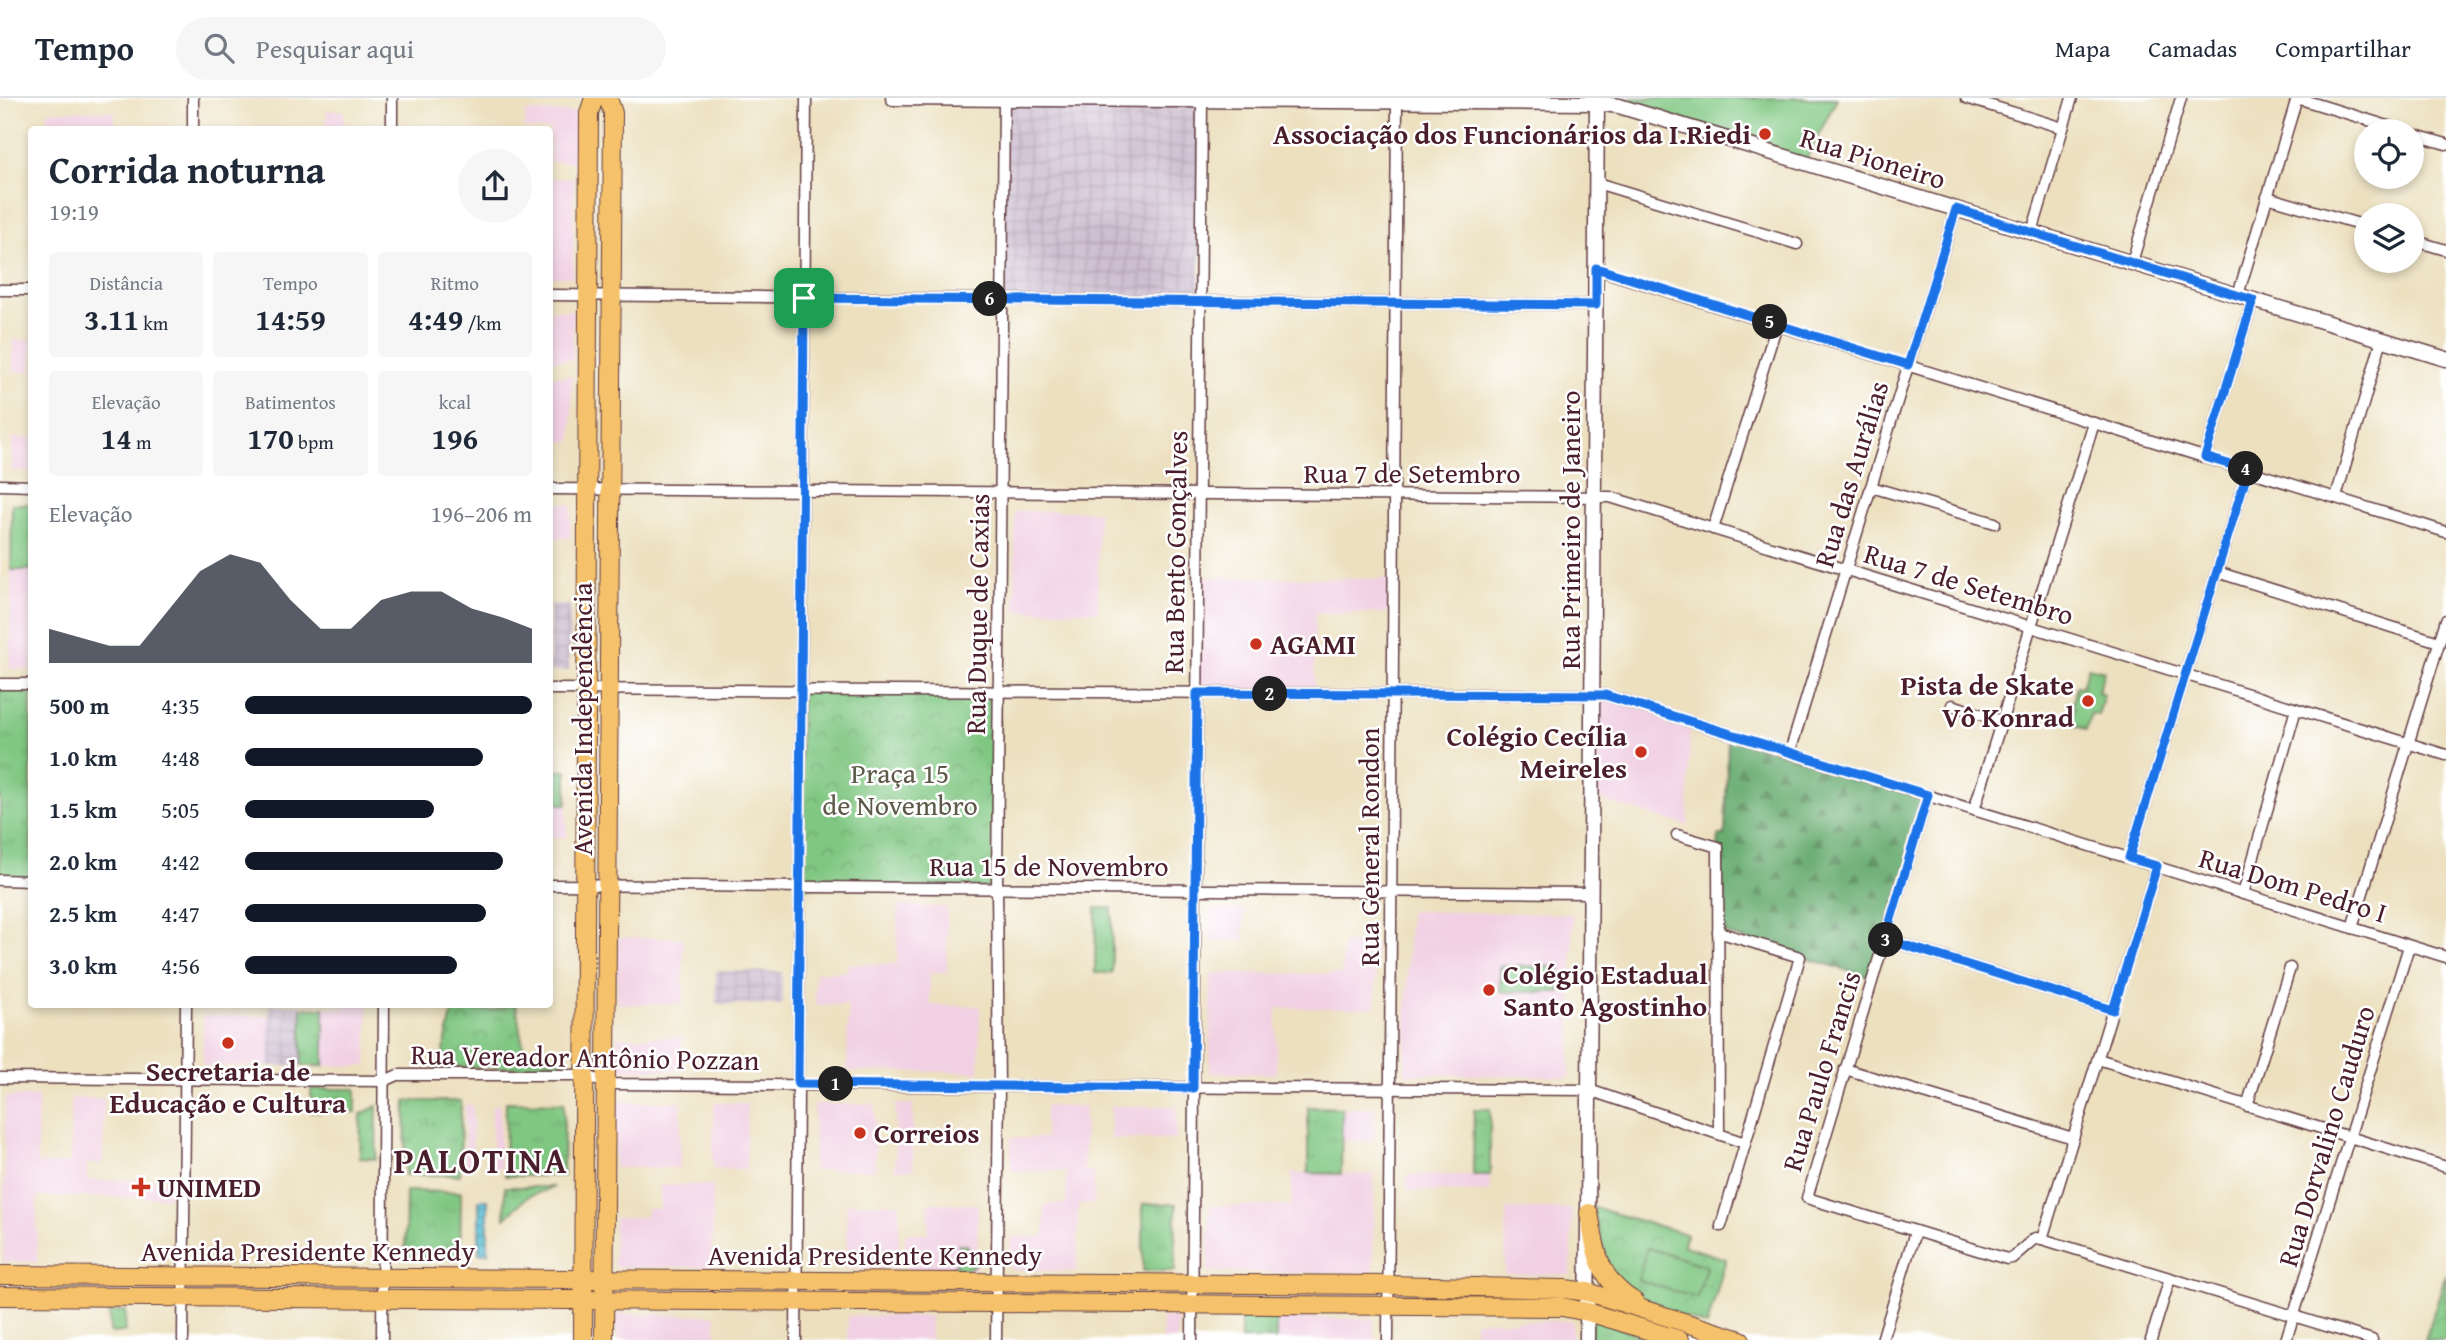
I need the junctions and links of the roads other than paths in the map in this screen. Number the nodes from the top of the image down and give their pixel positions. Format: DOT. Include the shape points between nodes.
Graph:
graph roads {
  1 [pos="193,98"];
  2 [pos="392,98"];
  3 [pos="594,98"];
  4 [pos="608,98"];
  5 [pos="806,98"];
  6 [pos="893,98"];
  7 [pos="1966,98"];
  8 [pos="2072,98"];
  9 [pos="2181,98"];
  10 [pos="2297,98"];
  11 [pos="1004,99"];
  12 [pos="1098,99"];
  13 [pos="1244,99"];
  14 [pos="1202,100"];
  15 [pos="1394,101"];
  16 [pos="1597,101"];
  17 [pos="2365,119"];
  18 [pos="193,126"];
  19 [pos="391,126"];
  20 [pos="2063,128"];
  21 [pos="2424,138"];
  22 [pos="2446,144"];
  23 [pos="1597,183"];
  24 [pos="2267,197"];
  25 [pos="1956,209"];
  26 [pos="2354,222"];
  27 [pos="2032,232"];
  28 [pos="1797,244"];
  29 [pos="2424,244"];
  30 [pos="2446,250"];
  31 [pos="2132,262"];
  32 [pos="1596,268"];
  33 [pos="0,290"];
  34 [pos="28,290"];
  35 [pos="553,295"];
  36 [pos="2238,295"];
  37 [pos="587,296"];
  38 [pos="611,296"];
  39 [pos="804,298"];
  40 [pos="1002,300"];
  41 [pos="2253,300"];
  42 [pos="1200,302"];
  43 [pos="1396,303"];
  44 [pos="1596,305"];
  45 [pos="1777,324"];
  46 [pos="2382,340"];
  47 [pos="2446,359"];
  48 [pos="1908,365"];
  49 [pos="2094,423"];
  50 [pos="2205,457"];
  51 [pos="2248,470"];
  52 [pos="0,485"];
  53 [pos="28,486"];
  54 [pos="1871,486"];
  55 [pos="553,489"];
  56 [pos="586,490"];
  57 [pos="610,490"];
  58 [pos="803,491"];
  59 [pos="1000,493"];
  60 [pos="1199,494"];
  61 [pos="1395,496"];
  62 [pos="1594,497"];
  63 [pos="2336,497"];
  64 [pos="1995,523"];
  65 [pos="1713,529"];
  66 [pos="2446,531"];
  67 [pos="1846,570"];
  68 [pos="2217,572"];
  69 [pos="2446,620"];
  70 [pos="2031,627"];
  71 [pos="2439,642"];
  72 [pos="2186,675"];
  73 [pos="0,684"];
  74 [pos="28,684"];
  75 [pos="553,689"];
  76 [pos="609,689"];
  77 [pos="586,690"];
  78 [pos="801,690"];
  79 [pos="999,692"];
  80 [pos="1197,693"];
  81 [pos="1393,695"];
  82 [pos="1599,695"];
  83 [pos="1952,705"];
  84 [pos="2296,709"];
  85 [pos="2001,721"];
  86 [pos="2408,743"];
  87 [pos="1790,752"];
  88 [pos="2446,755"];
  89 [pos="1928,795"];
  90 [pos="1973,810"];
  91 [pos="1676,835"];
  92 [pos="2129,858"];
  93 [pos="2157,866"];
  94 [pos="0,880"];
  95 [pos="28,881"];
  96 [pos="553,885"];
  97 [pos="608,885"];
  98 [pos="586,886"];
  99 [pos="799,887"];
  100 [pos="997,888"];
  101 [pos="1196,890"];
  102 [pos="1391,891"];
  103 [pos="1591,893"];
  104 [pos="2243,894"];
  105 [pos="2351,928"];
  106 [pos="1718,932"];
  107 [pos="1885,939"];
  108 [pos="2409,946"];
  109 [pos="2446,957"];
  110 [pos="2290,968"];
  111 [pos="186,1008"];
  112 [pos="384,1008"];
  113 [pos="2113,1010"];
  114 [pos="2098,1059"];
  115 [pos="1845,1069"];
  116 [pos="586,1075"];
  117 [pos="0,1078"];
  118 [pos="185,1079"];
  119 [pos="384,1081"];
  120 [pos="607,1084"];
  121 [pos="798,1084"];
  122 [pos="999,1086"];
  123 [pos="1193,1088"];
  124 [pos="1390,1089"];
  125 [pos="1589,1090"];
  126 [pos="2247,1106"];
  127 [pos="1719,1134"];
  128 [pos="2073,1138"];
  129 [pos="2350,1138"];
  130 [pos="1745,1143"];
  131 [pos="2446,1167"];
  132 [pos="606,1185"];
  133 [pos="585,1186"];
  134 [pos="1588,1213"];
  135 [pos="1721,1226"];
  136 [pos="1915,1232"];
  137 [pos="2042,1238"];
  138 [pos="0,1275"];
  139 [pos="183,1276"];
  140 [pos="382,1278"];
  141 [pos="2170,1278"];
  142 [pos="490,1279"];
  143 [pos="584,1279"];
  144 [pos="605,1279"];
  145 [pos="697,1280"];
  146 [pos="796,1281"];
  147 [pos="997,1282"];
  148 [pos="1192,1284"];
  149 [pos="1388,1285"];
  150 [pos="1588,1292"];
  151 [pos="0,1296"];
  152 [pos="183,1297"];
  153 [pos="382,1298"];
  154 [pos="491,1300"];
  155 [pos="584,1300"];
  156 [pos="605,1301"];
  157 [pos="697,1301"];
  158 [pos="796,1302"];
  159 [pos="996,1303"];
  160 [pos="1192,1305"];
  161 [pos="1388,1306"];
  162 [pos="1588,1312"];
  163 [pos="2294,1316"];
  164 [pos="1683,1332"];
  165 [pos="183,1340"];
  166 [pos="382,1340"];
  167 [pos="583,1340"];
  168 [pos="604,1340"];
  169 [pos="796,1340"];
  170 [pos="996,1340"];
  171 [pos="1192,1340"];
  172 [pos="1388,1340"];
  173 [pos="1587,1340"];
  174 [pos="1741,1340"];
  175 [pos="1882,1340"];
  176 [pos="2151,1340"];
  177 [pos="2286,1340"];
  178 [pos="2372,1340"];
  1 -- 18 [label="street"];
  2 -- 19 [label="street"];
  3 -- 37 [label="main road, Avenida Independência" via="589,113"];
  4 -- 38 [label="main road, Avenida Independência" via="613,113"];
  5 -- 39 [label="street"];
  6 -- 11 [label="street, Rua Pioneiro"];
  7 -- 20 [label="street"];
  8 -- 20 [label="street"];
  9 -- 31 [label="street"];
  10 -- 17 [label="street"];
  10 -- 24 [label="street"];
  11 -- 12 [label="street, Rua Pioneiro"];
  11 -- 40 [label="street, Rua Duque de Caxias"];
  12 -- 14 [label="street, Rua Pioneiro"];
  13 -- 14 [label="street, Rua Pioneiro"];
  13 -- 15 [label="street, Rua Pioneiro"];
  14 -- 42 [label="street, Rua Bento Gonçalves"];
  15 -- 16 [label="street, Rua Pioneiro"];
  15 -- 43 [label="street, Rua General Rondon"];
  16 -- 23 [label="street, Rua Primeiro de Janeiro"];
  16 -- 25 [label="street, Rua Pioneiro"];
  20 -- 27 [label="street"];
  21 -- 22 [label="street"];
  23 -- 28 [label="street"];
  23 -- 32 [label="street, Rua Primeiro de Janeiro"];
  24 -- 26 [label="street"];
  24 -- 36 [label="street"];
  25 -- 27 [label="street, Rua Pioneiro"];
  25 -- 48 [label="street, Rua das Aurálias"];
  27 -- 31 [label="street, Rua Pioneiro"];
  29 -- 30 [label="street"];
  31 -- 36 [label="street, Rua Pioneiro"];
  32 -- 44 [label="street, Rua Primeiro de Janeiro"];
  32 -- 45 [label="street"];
  33 -- 34 [label="street"];
  35 -- 37 [label="street"];
  36 -- 41 [label="street, Rua Pioneiro"];
  37 -- 38 [label="street"];
  37 -- 56 [label="main road, Avenida Independência"];
  38 -- 39 [label="street"];
  38 -- 57 [label="main road, Avenida Independência"];
  39 -- 40 [label="street"];
  39 -- 58 [label="street"];
  40 -- 42 [label="street"];
  40 -- 59 [label="street, Rua Duque de Caxias"];
  41 -- 46 [label="street, Rua Pioneiro"];
  41 -- 50 [label="street"];
  42 -- 43 [label="street"];
  42 -- 60 [label="street, Rua Bento Gonçalves"];
  43 -- 44 [label="street"];
  43 -- 61 [label="street, Rua General Rondon"];
  44 -- 62 [label="street, Rua Primeiro de Janeiro"];
  45 -- 48 [label="street"];
  45 -- 65 [label="street"];
  46 -- 47 [label="street, Rua Pioneiro"];
  46 -- 63 [label="street"];
  48 -- 49 [label="street"];
  48 -- 54 [label="street, Rua das Aurálias"];
  49 -- 50 [label="street"];
  49 -- 70 [label="street"];
  50 -- 51 [label="street"];
  51 -- 63 [label="street"];
  51 -- 68 [label="street"];
  52 -- 53 [label="street"];
  54 -- 64 [label="street"];
  54 -- 67 [label="street, Rua das Aurálias"];
  55 -- 56 [label="street, Rua 7 de Setembro"];
  56 -- 57 [label="street, Rua 7 de Setembro"];
  56 -- 77 [label="main road, Avenida Independência"];
  57 -- 58 [label="street, Rua 7 de Setembro"];
  57 -- 76 [label="main road, Avenida Independência"];
  58 -- 59 [label="street, Rua 7 de Setembro"];
  58 -- 78 [label="street"];
  59 -- 60 [label="street, Rua 7 de Setembro"];
  59 -- 79 [label="street, Rua Duque de Caxias"];
  60 -- 61 [label="street, Rua 7 de Setembro"];
  60 -- 80 [label="street, Rua Bento Gonçalves"];
  61 -- 62 [label="street, Rua 7 de Setembro"];
  61 -- 81 [label="street, Rua General Rondon"];
  62 -- 65 [label="street, Rua 7 de Setembro"];
  62 -- 82 [label="street, Rua Primeiro de Janeiro"];
  63 -- 66 [label="street"];
  65 -- 67 [label="street, Rua 7 de Setembro"];
  67 -- 70 [label="street, Rua 7 de Setembro"];
  67 -- 87 [label="street, Rua das Aurálias"];
  68 -- 71 [label="street"];
  68 -- 72 [label="street"];
  69 -- 71 [label="street"];
  70 -- 72 [label="street, Rua 7 de Setembro"];
  70 -- 85 [label="street"];
  71 -- 86 [label="street"];
  72 -- 84 [label="street, Rua 7 de Setembro"];
  72 -- 92 [label="street"];
  73 -- 74 [label="street"];
  75 -- 77 [label="street, Rua Dom Pedro I"];
  76 -- 77 [label="street, Rua Dom Pedro I"];
  76 -- 78 [label="street, Rua Dom Pedro I"];
  76 -- 97 [label="main road, Avenida Independência"];
  77 -- 98 [label="main road, Avenida Independência"];
  78 -- 79 [label="street, Rua Dom Pedro I"];
  78 -- 99 [label="street"];
  79 -- 80 [label="street, Rua Dom Pedro I"];
  79 -- 100 [label="street, Rua Duque de Caxias"];
  80 -- 81 [label="street, Rua Dom Pedro I"];
  80 -- 101 [label="street, Rua Bento Gonçalves"];
  81 -- 82 [label="street, Rua Dom Pedro I"];
  81 -- 102 [label="street, Rua General Rondon"];
  82 -- 87 [label="street, Rua Dom Pedro I"];
  82 -- 103 [label="street, Rua Primeiro de Janeiro"];
  83 -- 85 [label="street"];
  84 -- 86 [label="street, Rua 7 de Setembro"];
  84 -- 104 [label="street"];
  85 -- 90 [label="street"];
  86 -- 88 [label="street, Rua 7 de Setembro"];
  86 -- 105 [label="street"];
  87 -- 89 [label="street, Rua Dom Pedro I"];
  89 -- 90 [label="street, Rua Dom Pedro I"];
  89 -- 107 [label="street, Rua Paulo Francis"];
  90 -- 92 [label="street, Rua Dom Pedro I"];
  91 -- 106 [label="street" via="1718,847"];
  92 -- 93 [label="street, Rua Dom Pedro I"];
  93 -- 104 [label="street, Rua Dom Pedro I"];
  93 -- 113 [label="street"];
  94 -- 95 [label="street"];
  96 -- 98 [label="street, Rua 15 de Novembro"];
  97 -- 98 [label="street, Rua 15 de Novembro"];
  97 -- 99 [label="street, Rua 15 de Novembro"];
  97 -- 120 [label="main road, Avenida Independência"];
  98 -- 116 [label="main road, Avenida Independência"];
  99 -- 100 [label="street, Rua 15 de Novembro"];
  99 -- 121 [label="street"];
  100 -- 101 [label="street, Rua 15 de Novembro"];
  100 -- 122 [label="street, Rua Duque de Caxias"];
  101 -- 102 [label="street, Rua 15 de Novembro"];
  101 -- 123 [label="street, Rua Bento Gonçalves"];
  102 -- 103 [label="street, Rua 15 de Novembro"];
  102 -- 124 [label="street, Rua General Rondon"];
  103 -- 125 [label="street, Rua Primeiro de Janeiro"];
  104 -- 105 [label="street, Rua Dom Pedro I"];
  105 -- 108 [label="street, Rua Dom Pedro I"];
  106 -- 127 [label="street"];
  106 -- 130 [label="street" via="1800,957"];
  107 -- 113 [label="street"];
  107 -- 115 [label="street, Rua Paulo Francis"];
  108 -- 109 [label="street, Rua Dom Pedro I"];
  108 -- 129 [label="street, Rua Dorvalino Cauduro"];
  110 -- 126 [label="street"];
  111 -- 118 [label="street"];
  112 -- 119 [label="street"];
  113 -- 114 [label="street"];
  114 -- 126 [label="street"];
  114 -- 128 [label="street"];
  115 -- 128 [label="street"];
  115 -- 136 [label="street, Rua Paulo Francis" via="1807,1198"];
  116 -- 119 [label="street, Rua Vereador Antônio Pozzan" via="398,1076"];
  116 -- 120 [label="street, Rua Vereador Antônio Pozzan"];
  116 -- 133 [label="main road, Avenida Independência"];
  117 -- 118 [label="street, Rua Vereador Antônio Pozzan"];
  118 -- 119 [label="street, Rua Vereador Antônio Pozzan"];
  118 -- 139 [label="street"];
  119 -- 140 [label="street"];
  120 -- 121 [label="street, Rua Vereador Antônio Pozzan"];
  120 -- 132 [label="main road, Avenida Independência"];
  121 -- 122 [label="street, Rua Vereador Antônio Pozzan"];
  121 -- 146 [label="street"];
  122 -- 123 [label="street, Rua Vereador Antônio Pozzan"];
  122 -- 147 [label="street, Rua Duque de Caxias"];
  123 -- 124 [label="street, Rua Vereador Antônio Pozzan"];
  123 -- 148 [label="street, Rua Bento Gonçalves"];
  124 -- 125 [label="street, Rua Vereador Antônio Pozzan"];
  124 -- 149 [label="street, Rua General Rondon"];
  125 -- 127 [label="street, Rua Vereador Antônio Pozzan"];
  125 -- 134 [label="street, Rua Primeiro de Janeiro"];
  126 -- 129 [label="street"];
  127 -- 130 [label="street, Rua Vereador Antônio Pozzan"];
  128 -- 137 [label="street"];
  129 -- 131 [label="street"];
  129 -- 163 [label="street, Rua Dorvalino Cauduro"];
  130 -- 135 [label="street"];
  132 -- 133 [label="main road"];
  132 -- 144 [label="main road, Avenida Independência"];
  133 -- 143 [label="main road, Avenida Independência"];
  134 -- 150 [label="street, Rua Primeiro de Janeiro"];
  134 -- 164 [label="main road" via="1601,1268 1614,1286"];
  136 -- 137 [label="street" via="2007,1259 2035,1238"];
  136 -- 175 [label="street"];
  137 -- 141 [label="street"];
  138 -- 139 [label="main road, Avenida Presidente Kennedy"];
  139 -- 140 [label="main road, Avenida Presidente Kennedy"];
  139 -- 152 [label="street"];
  140 -- 142 [label="main road, Avenida Presidente Kennedy"];
  140 -- 153 [label="street"];
  141 -- 163 [label="street"];
  141 -- 176 [label="street"];
  142 -- 143 [label="main road, Avenida Presidente Kennedy"];
  142 -- 154 [label="main road"];
  143 -- 144 [label="main road, Avenida Presidente Kennedy"];
  143 -- 155 [label="main road, Avenida Independência"];
  144 -- 145 [label="main road, Avenida Presidente Kennedy"];
  144 -- 156 [label="main road, Avenida Independência"];
  145 -- 146 [label="main road, Avenida Presidente Kennedy"];
  145 -- 157 [label="main road"];
  146 -- 147 [label="main road, Avenida Presidente Kennedy"];
  146 -- 158 [label="street"];
  147 -- 148 [label="main road, Avenida Presidente Kennedy"];
  147 -- 159 [label="street, Rua Duque de Caxias"];
  148 -- 149 [label="main road, Avenida Presidente Kennedy"];
  148 -- 160 [label="street, Rua Bento Gonçalves"];
  149 -- 150 [label="main road, Avenida Presidente Kennedy"];
  149 -- 161 [label="street, Rua General Rondon"];
  150 -- 162 [label="street, Rua Primeiro de Janeiro"];
  150 -- 164 [label="main road, Avenida Presidente Kennedy"];
  151 -- 152 [label="main road, Avenida Presidente Kennedy"];
  152 -- 153 [label="main road, Avenida Presidente Kennedy"];
  152 -- 165 [label="street"];
  153 -- 154 [label="main road, Avenida Presidente Kennedy"];
  153 -- 166 [label="street"];
  154 -- 155 [label="main road, Avenida Presidente Kennedy"];
  155 -- 156 [label="main road, Avenida Presidente Kennedy"];
  155 -- 167 [label="main road, Avenida Independência"];
  156 -- 157 [label="main road, Avenida Presidente Kennedy"];
  156 -- 168 [label="main road, Avenida Independência"];
  157 -- 158 [label="main road, Avenida Presidente Kennedy"];
  158 -- 159 [label="main road, Avenida Presidente Kennedy"];
  158 -- 169 [label="street"];
  159 -- 160 [label="main road, Avenida Presidente Kennedy"];
  159 -- 170 [label="street, Rua Duque de Caxias"];
  160 -- 161 [label="main road, Avenida Presidente Kennedy"];
  160 -- 171 [label="street, Rua Bento Gonçalves"];
  161 -- 162 [label="main road, Avenida Presidente Kennedy" via="1562,1307"];
  161 -- 172 [label="street, Rua General Rondon"];
  162 -- 164 [label="main road, Avenida Presidente Kennedy"];
  162 -- 173 [label="street, Rua Primeiro de Janeiro"];
  163 -- 177 [label="street, Rua Dorvalino Cauduro"];
  163 -- 178 [label="street"];
  164 -- 174 [label="main road, Avenida Presidente Kennedy"];
}
